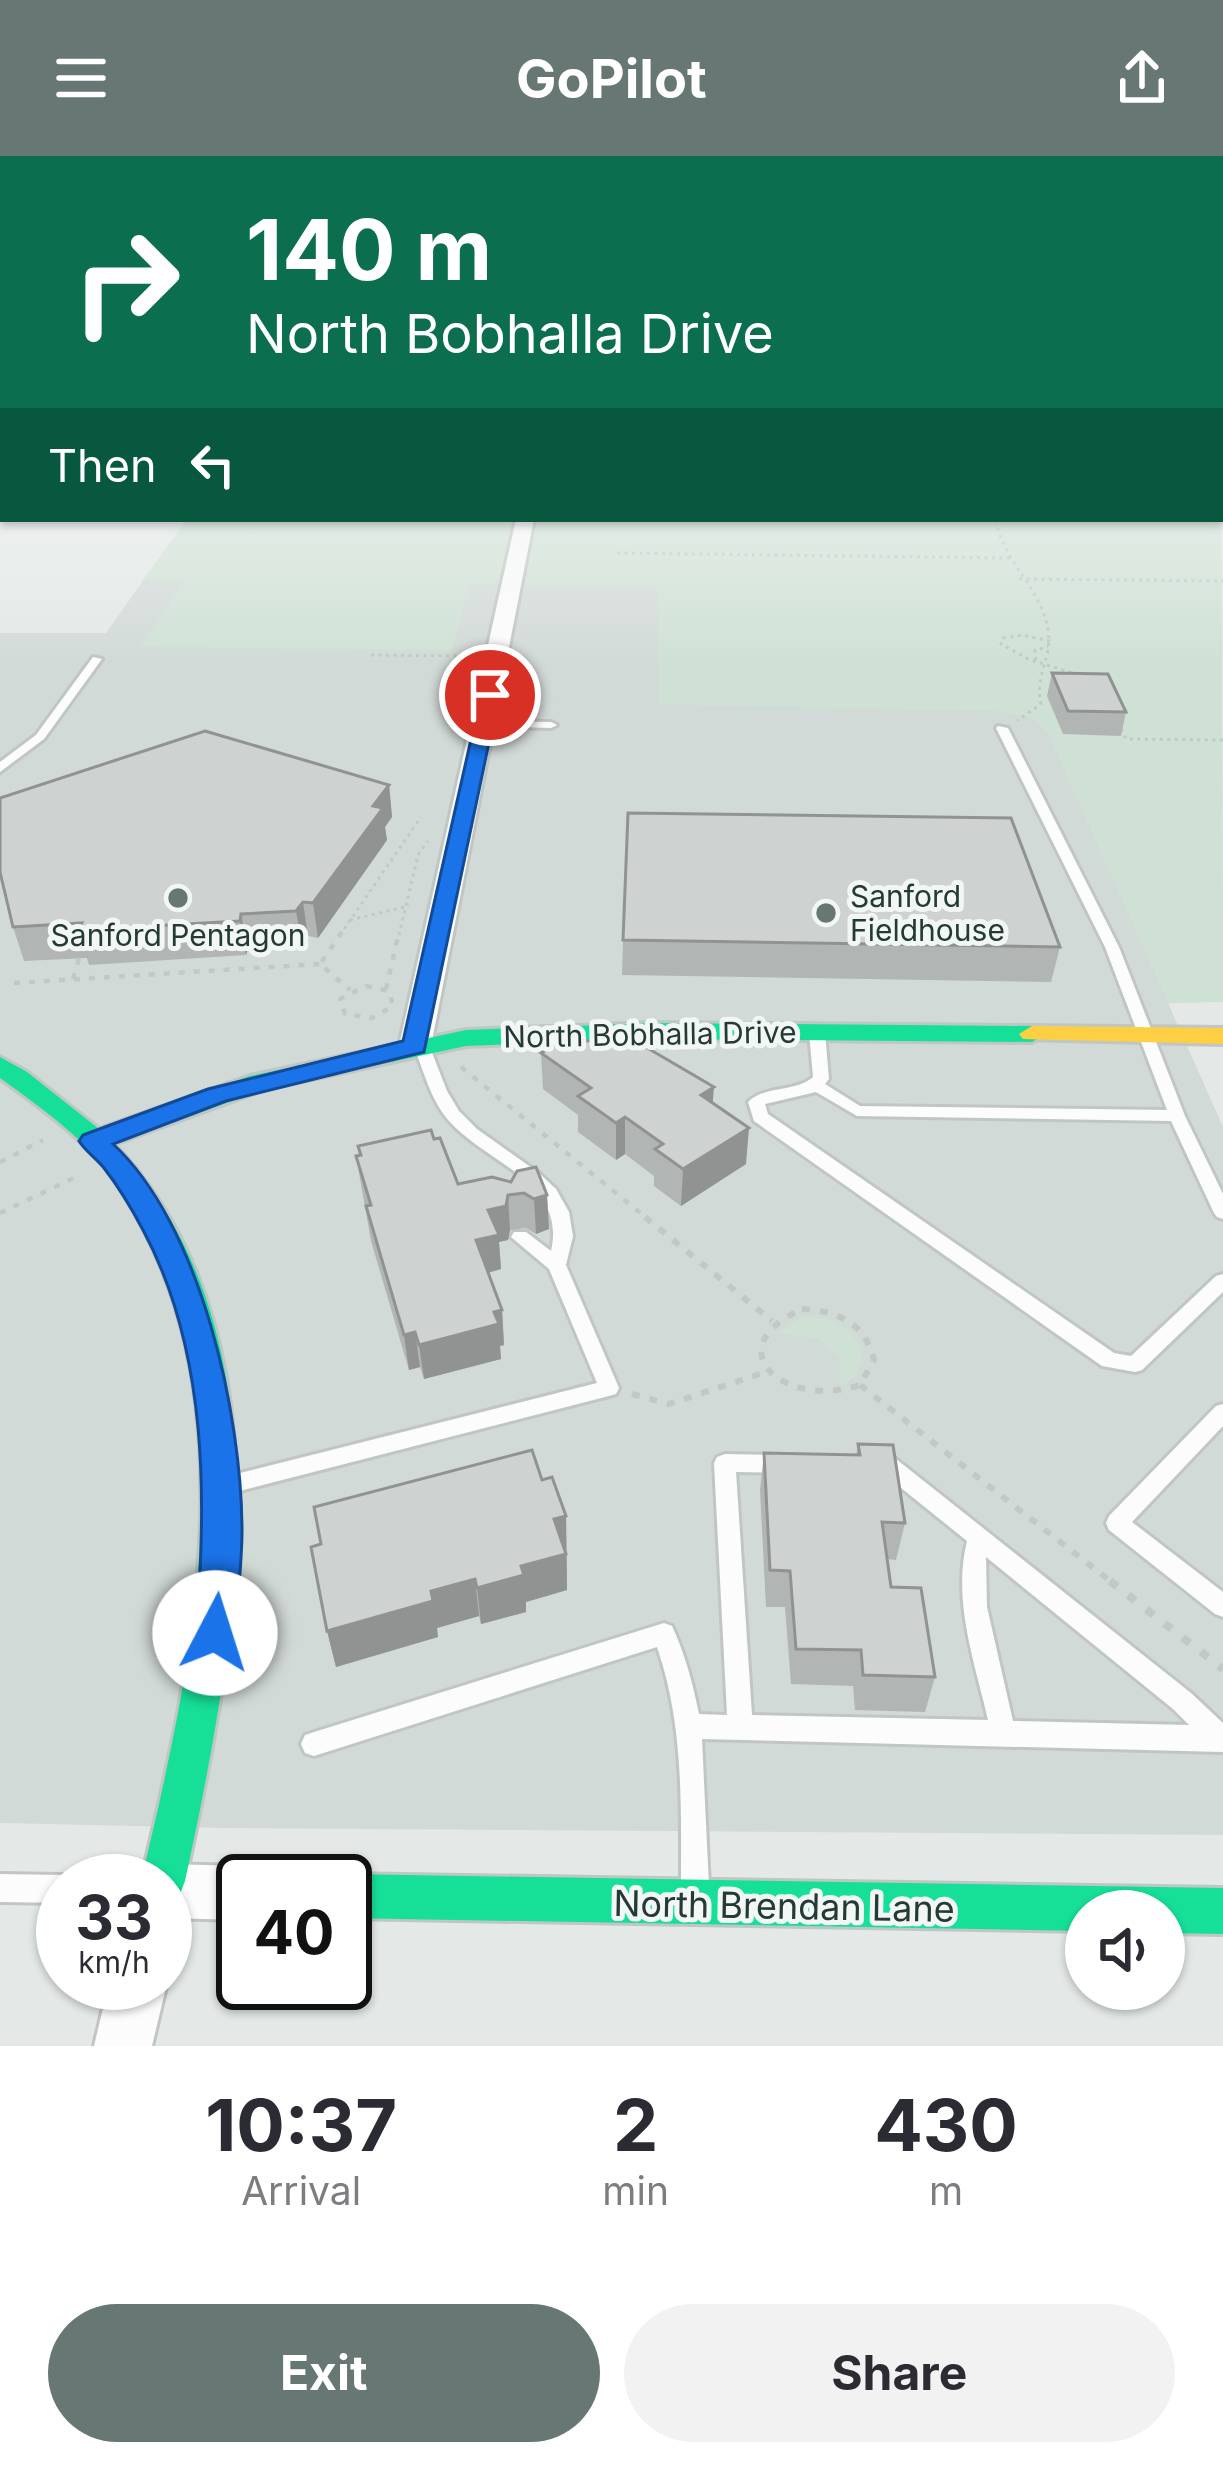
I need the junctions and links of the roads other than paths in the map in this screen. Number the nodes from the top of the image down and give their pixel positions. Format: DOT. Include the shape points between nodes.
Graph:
graph roads {
  1 [pos="524,522"];
  2 [pos="98,659"];
  3 [pos="484,724"];
  4 [pos="551,725"];
  5 [pos="1002,728"];
  6 [pos="0,768"];
  7 [pos="817,1032"];
  8 [pos="1148,1036"];
  9 [pos="1223,1036"];
  10 [pos="418,1046"];
  11 [pos="0,1065"];
  12 [pos="816,1085"];
  13 [pos="1177,1115"];
  14 [pos="93,1141"];
  15 [pos="510,1160"];
  16 [pos="511,1186"];
  17 [pos="1223,1213"];
  18 [pos="520,1238"];
  19 [pos="556,1264"];
  20 [pos="1223,1281"];
  21 [pos="1223,1412"];
  22 [pos="882,1461"];
  23 [pos="797,1465"];
  24 [pos="221,1486"];
  25 [pos="979,1537"];
  26 [pos="1223,1606"];
  27 [pos="691,1726"];
  28 [pos="740,1727"];
  29 [pos="1003,1733"];
  30 [pos="1222,1739"];
  31 [pos="314,1744"];
  32 [pos="169,1854"];
  33 [pos="0,1888"];
  34 [pos="36,1889"];
  35 [pos="372,1897"];
  36 [pos="695,1905"];
  37 [pos="1223,1911"];
  38 [pos="132,2010"];
  39 [pos="123,2046"];
  1 -- 3 [label="street"];
  2 -- 6 [label="lane" via="40,737"];
  3 -- 4 [label="lane"];
  3 -- 10 [label="street"];
  5 -- 8 [label="lane"];
  7 -- 8 [label="street, North Bobhalla Drive"];
  7 -- 10 [label="street, North Bobhalla Drive" via="562,1032"];
  7 -- 12 [label="lane"];
  8 -- 9 [label="street, North Bobhalla Drive"];
  8 -- 13 [label="lane"];
  10 -- 14 [label="street, North Bobhalla Drive" via="217,1095"];
  10 -- 15 [label="lane" via="453,1115"];
  11 -- 14 [label="street"];
  12 -- 13 [label="lane" via="857,1112"];
  12 -- 20 [label="lane" via="763,1098 760,1117 1109,1360 1135,1364"];
  13 -- 17 [label="lane"];
  14 -- 24 [label="street" via="135,1190 181,1277 209,1386"];
  15 -- 16 [label="lane"];
  15 -- 19 [label="lane" via="562,1214 566,1239"];
  18 -- 19 [label="lane"];
  19 -- 24 [label="lane" via="609,1388"];
  21 -- 26 [label="lane" via="1117,1523"];
  22 -- 25 [label="lane"];
  23 -- 28 [label="lane" via="724,1463"];
  24 -- 32 [label="street" via="212,1658"];
  25 -- 29 [label="lane" via="973,1586"];
  25 -- 30 [label="lane"];
  27 -- 28 [label="lane"];
  27 -- 31 [label="lane" via="664,1634"];
  27 -- 36 [label="lane"];
  28 -- 29 [label="lane"];
  29 -- 30 [label="lane"];
  33 -- 34 [label="lane"];
  35 -- 36 [label="street, North Brendan Lane"];
  36 -- 37 [label="street, North Brendan Lane"];
  38 -- 39 [label="street"];
}
